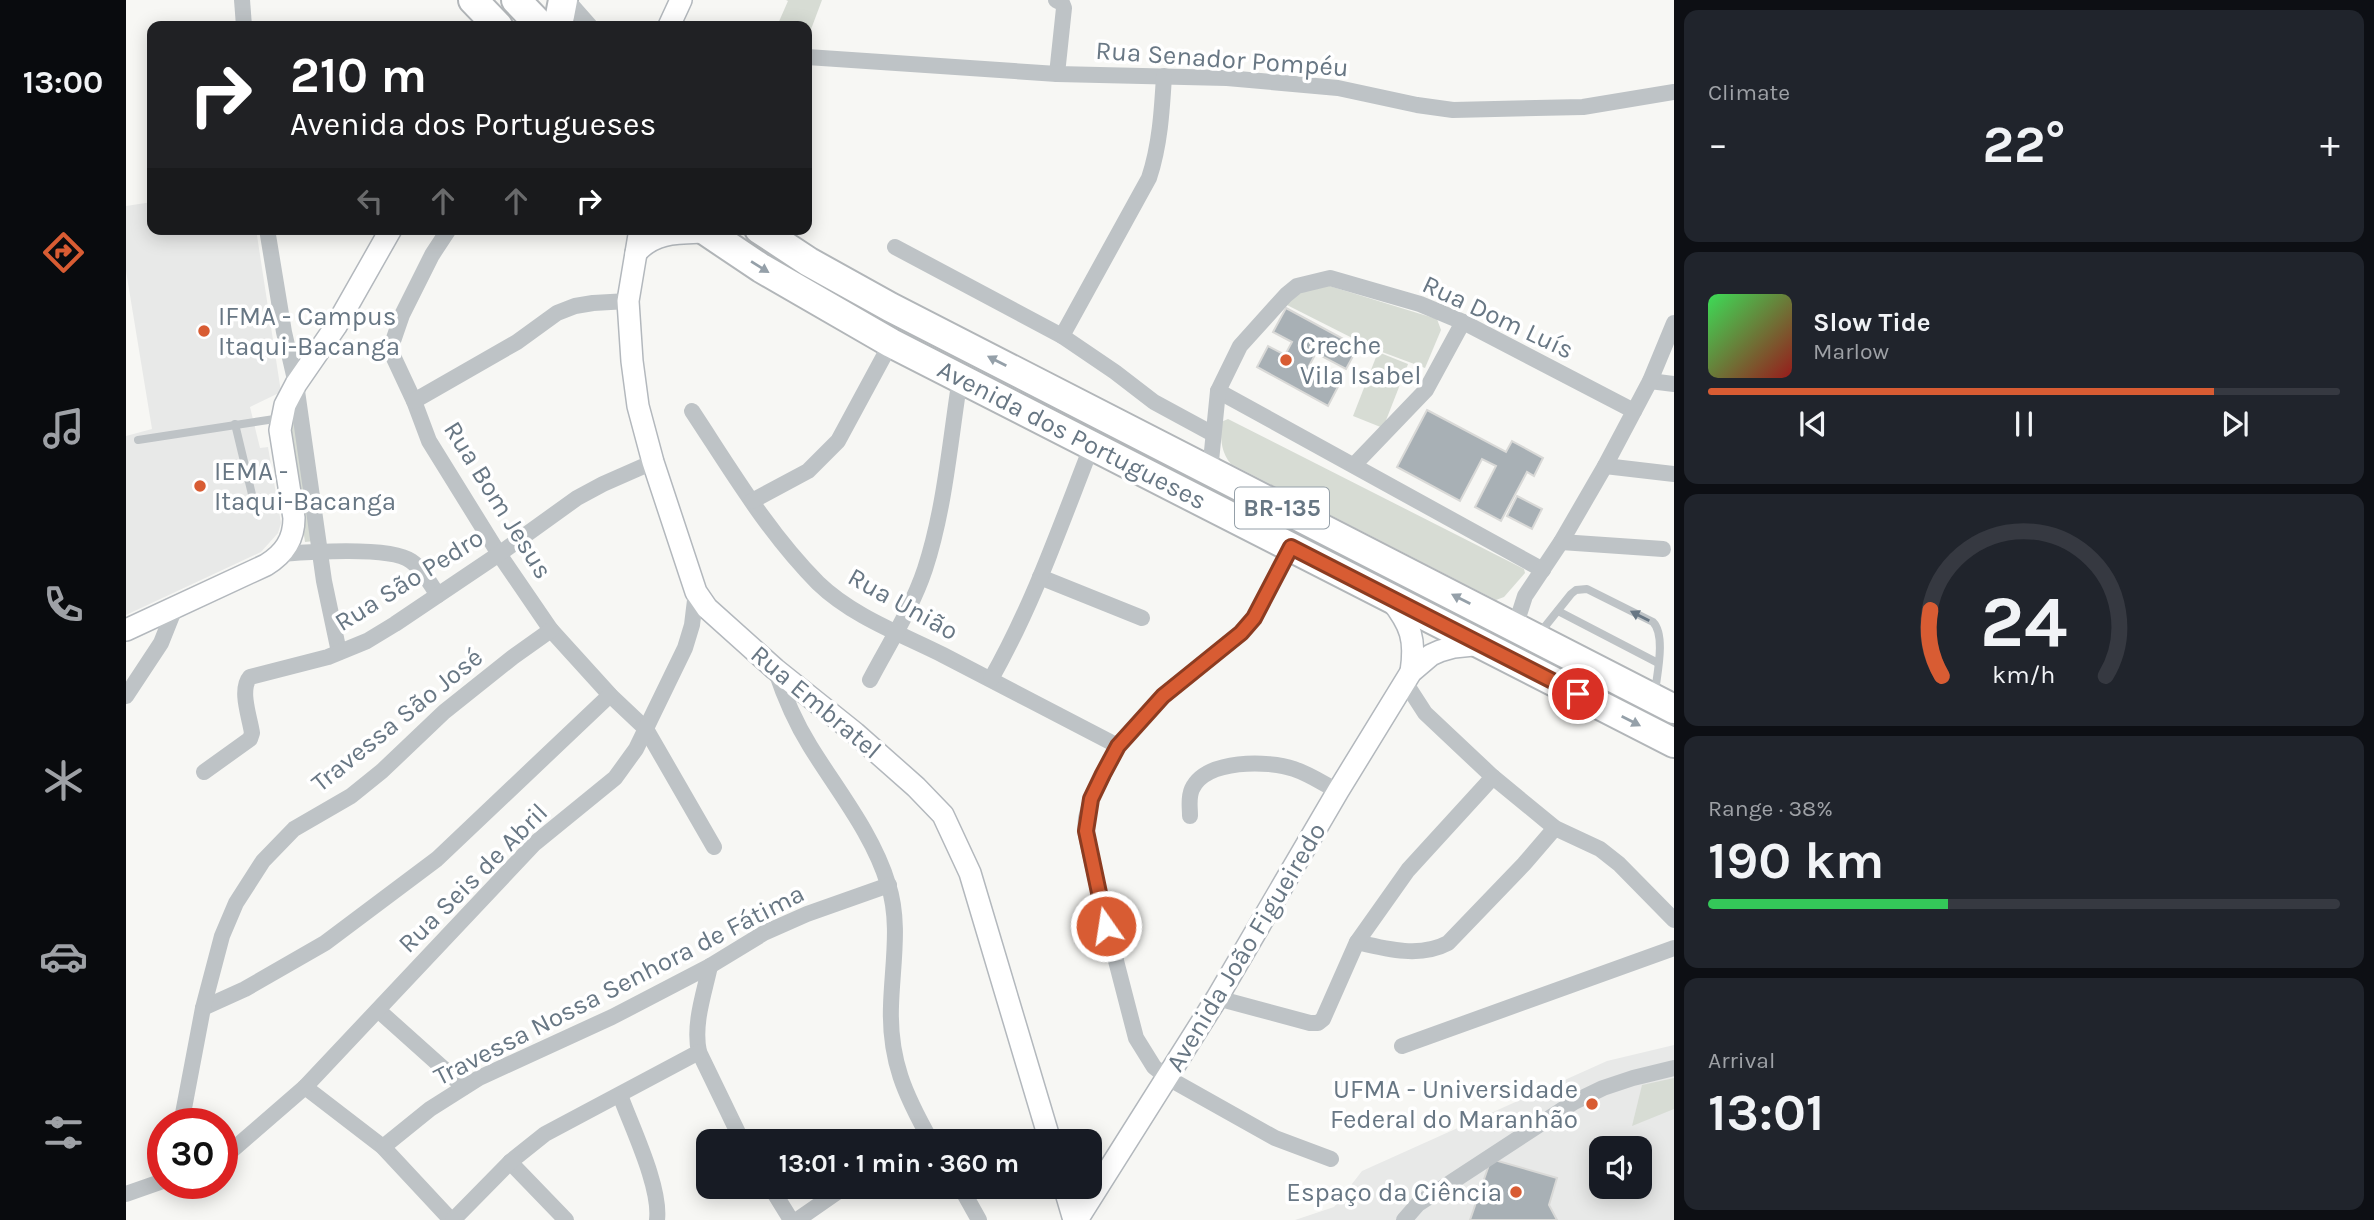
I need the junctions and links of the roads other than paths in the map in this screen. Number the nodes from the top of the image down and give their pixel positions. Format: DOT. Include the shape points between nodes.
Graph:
graph roads {
  1 [pos="242,0"];
  2 [pos="473,0"];
  3 [pos="516,0"];
  4 [pos="565,0"];
  5 [pos="681,0"];
  6 [pos="1056,0"];
  7 [pos="244,21"];
  8 [pos="493,21"];
  9 [pos="536,21"];
  10 [pos="559,21"];
  11 [pos="585,21"];
  12 [pos="670,21"];
  13 [pos="812,57"];
  14 [pos="1057,74"];
  15 [pos="1164,76"];
  16 [pos="1674,92"];
  17 [pos="268,235"];
  18 [pos="388,235"];
  19 [pos="445,235"];
  20 [pos="639,235"];
  21 [pos="665,235"];
  22 [pos="711,235"];
  23 [pos="768,235"];
  24 [pos="895,247"];
  25 [pos="636,253"];
  26 [pos="628,301"];
  27 [pos="1463,321"];
  28 [pos="1674,323"];
  29 [pos="1062,336"];
  30 [pos="891,343"];
  31 [pos="960,378"];
  32 [pos="1650,381"];
  33 [pos="296,384"];
  34 [pos="1674,384"];
  35 [pos="1218,391"];
  36 [pos="414,401"];
  37 [pos="1014,405"];
  38 [pos="692,411"];
  39 [pos="1634,411"];
  40 [pos="281,418"];
  41 [pos="235,424"];
  42 [pos="1213,434"];
  43 [pos="138,440"];
  44 [pos="1149,440"];
  45 [pos="1092,446"];
  46 [pos="653,462"];
  47 [pos="1354,465"];
  48 [pos="1605,466"];
  49 [pos="1210,471"];
  50 [pos="1674,474"];
  51 [pos="752,501"];
  52 [pos="256,511"];
  53 [pos="1561,542"];
  54 [pos="1291,547"];
  55 [pos="1663,549"];
  56 [pos="320,551"];
  57 [pos="282,554"];
  58 [pos="499,554"];
  59 [pos="1543,570"];
  60 [pos="1040,577"];
  61 [pos="696,592"];
  62 [pos="438,595"];
  63 [pos="1388,597"];
  64 [pos="175,608"];
  65 [pos="1558,611"];
  66 [pos="1142,618"];
  67 [pos="1515,627"];
  68 [pos="126,630"];
  69 [pos="551,630"];
  70 [pos="895,631"];
  71 [pos="1483,645"];
  72 [pos="340,652"];
  73 [pos="1658,663"];
  74 [pos="775,669"];
  75 [pos="1408,677"];
  76 [pos="991,679"];
  77 [pos="870,680"];
  78 [pos="610,695"];
  79 [pos="126,696"];
  80 [pos="1664,704"];
  81 [pos="646,729"];
  82 [pos="1674,743"];
  83 [pos="1118,746"];
  84 [pos="204,772"];
  85 [pos="1493,777"];
  86 [pos="1338,791"];
  87 [pos="1190,816"];
  88 [pos="1555,828"];
  89 [pos="714,847"];
  90 [pos="889,885"];
  91 [pos="1674,920"];
  92 [pos="1357,942"];
  93 [pos="1674,948"];
  94 [pos="710,966"];
  95 [pos="1217,998"];
  96 [pos="202,1008"];
  97 [pos="378,1010"];
  98 [pos="1402,1046"];
  99 [pos="699,1052"];
  100 [pos="1674,1068"];
  101 [pos="1168,1078"];
  102 [pos="305,1087"];
  103 [pos="464,1087"];
  104 [pos="620,1095"];
  105 [pos="184,1108"];
  106 [pos="736,1129"];
  107 [pos="924,1129"];
  108 [pos="1046,1129"];
  109 [pos="238,1145"];
  110 [pos="383,1147"];
  111 [pos="1331,1159"];
  112 [pos="510,1162"];
  113 [pos="147,1187"];
  114 [pos="126,1194"];
  115 [pos="778,1199"];
  116 [pos="827,1199"];
  117 [pos="967,1199"];
  118 [pos="1069,1199"];
  119 [pos="452,1220"];
  120 [pos="566,1220"];
  121 [pos="657,1220"];
  122 [pos="791,1220"];
  123 [pos="797,1220"];
  124 [pos="979,1220"];
  125 [pos="1076,1220"];
  126 [pos="1404,1220"];
  1 -- 7 [label="street"];
  2 -- 8 [label="highway"];
  3 -- 9 [label="highway"];
  4 -- 10 [label="highway"];
  4 -- 11 [label="street"];
  5 -- 12 [label="main road"];
  6 -- 14 [label="street" via="1064,8"];
  13 -- 14 [label="street, Rua Senador Pompéu"];
  14 -- 15 [label="street, Rua Senador Pompéu"];
  15 -- 16 [label="street, Rua Senador Pompéu" via="1338,88 1453,110 1583,107"];
  15 -- 29 [label="street" via="1149,178"];
  17 -- 33 [label="street"];
  18 -- 33 [label="main road" via="336,326"];
  19 -- 36 [label="street, Rua Bom Jesus" via="395,332 393,356"];
  20 -- 25 [label="main road, Rua Embratel"];
  21 -- 25 [label="main road"];
  22 -- 30 [label="highway, Avenida dos Portugueses / BR-135, one-way"];
  44 -- 23 [label="highway, Avenida dos Portugueses / BR-135, one-way" via="890,307"];
  24 -- 29 [label="street"];
  25 -- 26 [label="main road, Rua Embratel"];
  26 -- 36 [label="street" via="575,306 556,313 517,342"];
  26 -- 46 [label="main road, Rua Embratel" via="637,395"];
  27 -- 35 [label="street, Rua Dom Luís" via="1330,278 1314,281 1297,286 1264,317 1241,346"];
  27 -- 39 [label="street, Rua Dom Luís"];
  27 -- 47 [label="street" via="1426,390"];
  28 -- 32 [label="street"];
  29 -- 42 [label="street" via="1154,402"];
  30 -- 31 [label="highway, Avenida dos Portugueses / BR-135"];
  30 -- 51 [label="street" via="838,441 808,471"];
  31 -- 37 [label="highway, Avenida dos Portugueses / BR-135"];
  31 -- 70 [label="street" via="925,567"];
  32 -- 34 [label="street"];
  32 -- 39 [label="street"];
  33 -- 40 [label="main road"];
  33 -- 56 [label="street"];
  35 -- 42 [label="street, Rua Dom Luís"];
  35 -- 47 [label="street"];
  36 -- 58 [label="street, Rua Bom Jesus" via="429,441"];
  37 -- 44 [label="highway" via="1016,389 1029,387 1111,430"];
  37 -- 45 [label="highway, Avenida dos Portugueses / BR-135"];
  38 -- 51 [label="street, Rua União"];
  39 -- 48 [label="street"];
  40 -- 41 [label="lane"];
  40 -- 57 [label="main road" via="294,518 292,537"];
  41 -- 43 [label="lane"];
  41 -- 52 [label="lane"];
  42 -- 49 [label="street, Rua Dom Luís"];
  44 -- 49 [label="highway, Avenida dos Portugueses / BR-135"];
  45 -- 54 [label="highway, Avenida dos Portugueses / BR-135"];
  45 -- 60 [label="street"];
  46 -- 58 [label="street, Rua São Pedro" via="577,498"];
  46 -- 61 [label="main road, Rua Embratel"];
  47 -- 59 [label="street"];
  48 -- 50 [label="street"];
  48 -- 53 [label="street"];
  67 -- 49 [label="highway, Avenida dos Portugueses / BR-135, one-way"];
  51 -- 70 [label="street, Rua União" via="820,585 859,614"];
  53 -- 55 [label="street"];
  53 -- 59 [label="street"];
  54 -- 63 [label="highway, Avenida dos Portugueses / BR-135"];
  54 -- 83 [label="street" via="1254,618 1163,696"];
  56 -- 57 [label="street"];
  56 -- 62 [label="street" via="410,559"];
  56 -- 72 [label="street"];
  57 -- 64 [label="main road"];
  58 -- 62 [label="street, Rua São Pedro"];
  58 -- 69 [label="street, Rua Bom Jesus"];
  59 -- 67 [label="street" via="1525,596"];
  60 -- 66 [label="street"];
  60 -- 76 [label="street"];
  61 -- 74 [label="main road, Rua Embratel" via="707,608"];
  61 -- 81 [label="street, Rua Seis de Abril" via="685,648"];
  62 -- 72 [label="street, Rua São Pedro" via="367,641"];
  63 -- 71 [label="highway, Avenida dos Portugueses / BR-135"];
  63 -- 75 [label="main road" via="1411,631"];
  64 -- 68 [label="main road"];
  64 -- 79 [label="street" via="161,643"];
  65 -- 67 [label="lane"];
  65 -- 73 [label="lane"];
  73 -- 65 [label="lane, one-way" via="1660,635 1653,622 1587,589 1576,590"];
  67 -- 80 [label="highway, Avenida dos Portugueses / BR-135"];
  69 -- 78 [label="street, Rua Bom Jesus"];
  69 -- 96 [label="street, Travessa São José" via="444,712 351,796 294,829 263,861 236,903 222,936"];
  70 -- 76 [label="street, Rua União"];
  70 -- 77 [label="street"];
  71 -- 75 [label="main road, Avenida João Figueiredo" via="1440,651"];
  71 -- 82 [label="highway, Avenida dos Portugueses / BR-135, one-way"];
  72 -- 84 [label="street, Rua São Pedro" via="250,677 245,683 250,739"];
  73 -- 80 [label="lane"];
  74 -- 90 [label="street" via="802,732 876,854"];
  74 -- 108 [label="main road, Rua Embratel" via="855,733 943,815 970,873"];
  75 -- 85 [label="street" via="1425,713"];
  75 -- 86 [label="main road, Avenida João Figueiredo"];
  76 -- 83 [label="street, Rua União"];
  78 -- 81 [label="street, Rua Bom Jesus"];
  78 -- 96 [label="street" via="438,859 325,943"];
  81 -- 89 [label="street, Rua Bom Jesus"];
  81 -- 97 [label="street, Rua Seis de Abril" via="615,778 534,844"];
  83 -- 101 [label="street" via="1091,799 1086,831 1136,1038"];
  85 -- 88 [label="street"];
  85 -- 92 [label="street" via="1408,870"];
  86 -- 87 [label="street" via="1294,769 1272,764 1230,765 1193,786"];
  86 -- 95 [label="main road, Avenida João Figueiredo"];
  88 -- 91 [label="street" via="1600,849"];
  88 -- 92 [label="street" via="1448,943 1437,949 1401,951"];
  90 -- 94 [label="street, Travessa Nossa Senhora de Fátima" via="764,933"];
  90 -- 107 [label="street" via="894,931 892,1040 898,1075"];
  92 -- 95 [label="street" via="1328,1012 1318,1023"];
  93 -- 98 [label="street"];
  94 -- 99 [label="street" via="697,1028"];
  94 -- 103 [label="street, Travessa Nossa Senhora de Fátima"];
  95 -- 101 [label="main road, Avenida João Figueiredo"];
  96 -- 105 [label="street, Travessa São José"];
  97 -- 102 [label="street, Rua Seis de Abril"];
  97 -- 103 [label="street"];
  99 -- 104 [label="street"];
  99 -- 106 [label="street"];
  100 -- 126 [label="street" via="1613,1084 1574,1102 1418,1204"];
  101 -- 111 [label="street" via="1275,1138"];
  101 -- 125 [label="main road, Avenida João Figueiredo"];
  102 -- 109 [label="street, Rua Seis de Abril"];
  102 -- 110 [label="street"];
  103 -- 110 [label="street, Travessa Nossa Senhora de Fátima"];
  104 -- 112 [label="street" via="545,1134"];
  104 -- 121 [label="street" via="654,1189"];
  110 -- 119 [label="street"];
  112 -- 119 [label="street"];
  112 -- 120 [label="street"];
  113 -- 114 [label="street"];
  115 -- 122 [label="street"];
  116 -- 123 [label="street"];
  117 -- 124 [label="street"];
  118 -- 125 [label="main road"];
}
